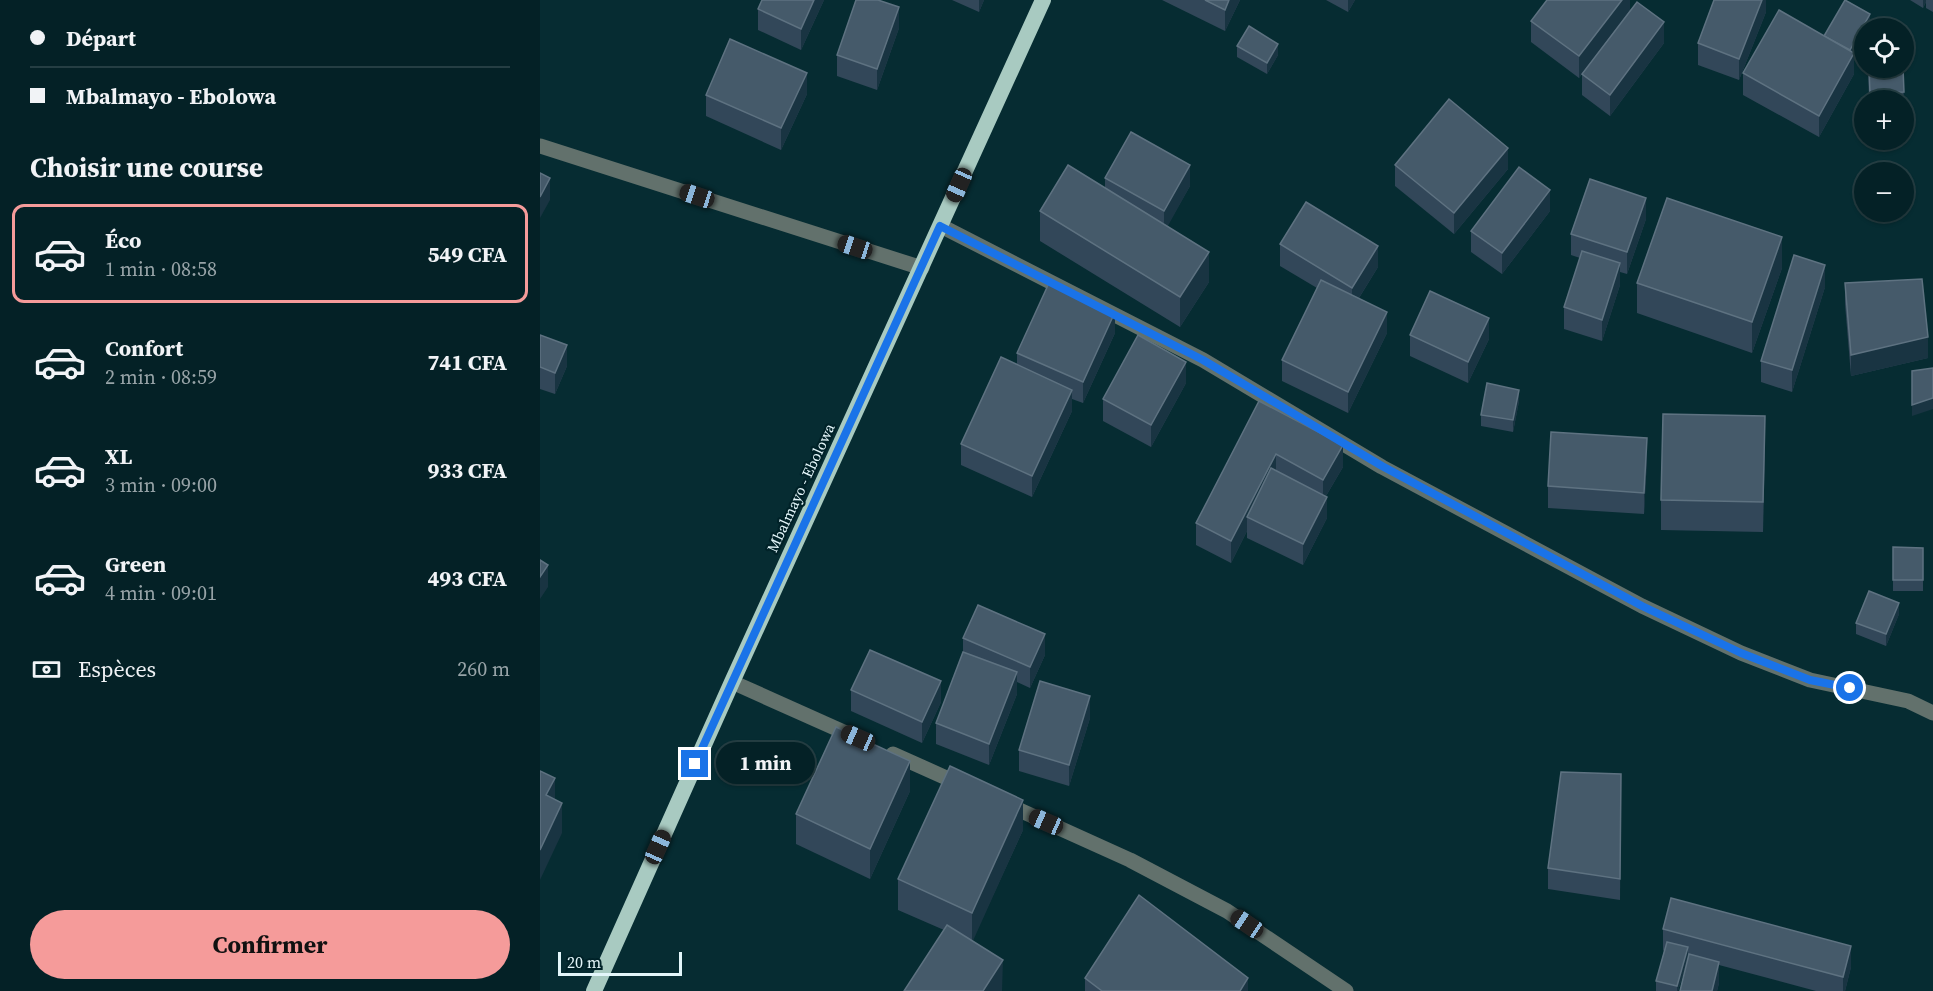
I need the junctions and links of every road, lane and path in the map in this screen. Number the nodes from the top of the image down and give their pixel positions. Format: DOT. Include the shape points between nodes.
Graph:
graph roads {
  1 [pos="1043,0"];
  2 [pos="540,146"];
  3 [pos="940,226"];
  4 [pos="922,268"];
  5 [pos="732,682"];
  6 [pos="1933,713"];
  7 [pos="594,991"];
  8 [pos="1346,991"];
  1 -- 3 [label="highway, Mbalmayo - Ebolowa"];
  2 -- 4 [label="street"];
  3 -- 4 [label="highway, Mbalmayo - Ebolowa"];
  3 -- 6 [label="street" via="1203,360 1382,466 1642,606 1741,653 1810,680 1908,701"];
  4 -- 5 [label="highway, Mbalmayo - Ebolowa"];
  5 -- 7 [label="highway, Mbalmayo - Ebolowa"];
  5 -- 8 [label="street" via="1130,860 1227,911"];
}
